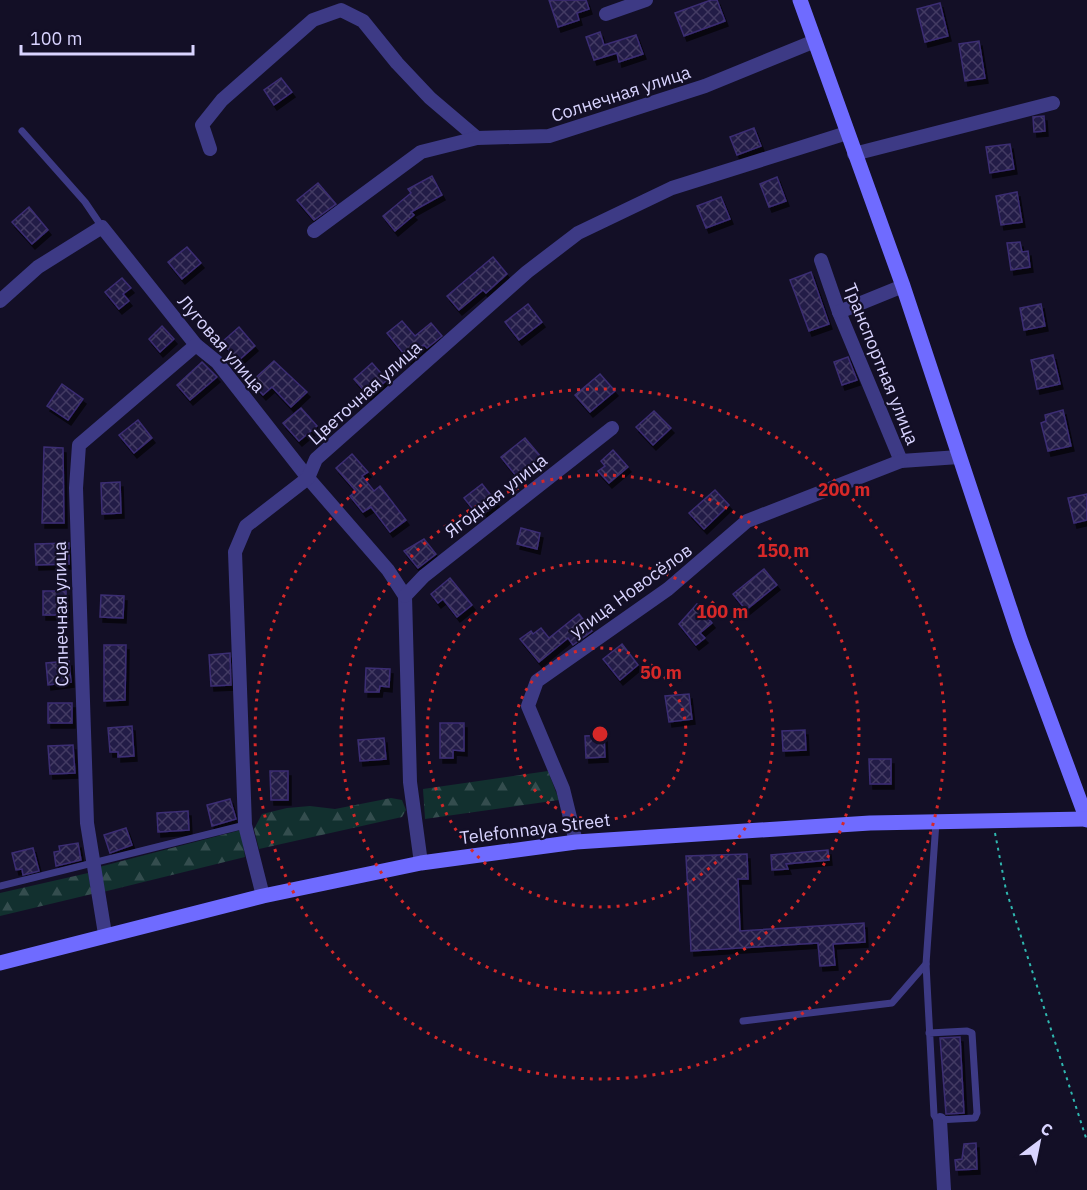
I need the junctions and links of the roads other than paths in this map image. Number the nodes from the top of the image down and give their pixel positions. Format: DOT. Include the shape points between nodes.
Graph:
graph roads {
  1 [pos="646,0"];
  2 [pos="800,0"];
  3 [pos="606,14"];
  4 [pos="815,41"];
  5 [pos="1053,103"];
  6 [pos="22,131"];
  7 [pos="847,133"];
  8 [pos="477,138"];
  9 [pos="210,149"];
  10 [pos="854,154"];
  11 [pos="102,227"];
  12 [pos="314,231"];
  13 [pos="821,260"];
  14 [pos="903,286"];
  15 [pos="0,301"];
  16 [pos="838,312"];
  17 [pos="196,345"];
  18 [pos="612,428"];
  19 [pos="959,457"];
  20 [pos="901,461"];
  21 [pos="308,478"];
  22 [pos="405,596"];
  23 [pos="1087,819"];
  24 [pos="936,822"];
  25 [pos="245,825"];
  26 [pos="576,842"];
  27 [pos="92,863"];
  28 [pos="421,863"];
  29 [pos="0,886"];
  30 [pos="262,896"];
  31 [pos="105,934"];
  32 [pos="0,963"];
  33 [pos="926,964"];
  34 [pos="743,1021"];
  35 [pos="929,1033"];
  36 [pos="940,1120"];
  37 [pos="944,1190"];
  1 -- 3 [label="street"];
  2 -- 4 [label="street"];
  4 -- 7 [label="street"];
  4 -- 8 [label="street, Солнечная улица" via="705,86 549,136"];
  5 -- 10 [label="street"];
  6 -- 11 [label="lane"];
  7 -- 10 [label="street"];
  7 -- 21 [label="street, Цветочная улица" via="672,188 578,232 527,272 316,459"];
  8 -- 9 [label="street" via="430,98 363,21 341,10 314,20 222,100 202,125"];
  8 -- 12 [label="street, Солнечная улица" via="421,152"];
  10 -- 14 [label="street"];
  11 -- 15 [label="street" via="38,267"];
  11 -- 17 [label="street, Луговая улица"];
  13 -- 16 [label="street, Транспортная улица"];
  14 -- 16 [label="street"];
  14 -- 19 [label="street"];
  16 -- 20 [label="street, Транспортная улица"];
  17 -- 21 [label="street, Луговая улица" via="217,362"];
  17 -- 27 [label="street, Солнечная улица" via="79,445 76,488 83,749"];
  18 -- 22 [label="street, Ягодная улица" via="424,576"];
  19 -- 20 [label="street, Транспортная улица"];
  19 -- 23 [label="street" via="1020,639"];
  20 -- 26 [label="street, улица Новосёлов" via="747,521 668,588 537,681 528,706 563,789"];
  21 -- 22 [label="street, Луговая улица" via="388,570"];
  21 -- 25 [label="street, Цветочная улица" via="246,526 235,552"];
  22 -- 28 [label="street" via="410,782"];
  23 -- 24 [label="street, Telefonnaya Street"];
  24 -- 26 [label="street, Telefonnaya Street"];
  24 -- 33 [label="lane"];
  25 -- 27 [label="lane"];
  25 -- 30 [label="street, Цветочная улица"];
  26 -- 28 [label="street, Telefonnaya Street"];
  27 -- 29 [label="lane"];
  27 -- 31 [label="street, Солнечная улица"];
  28 -- 30 [label="street, Telefonnaya Street"];
  30 -- 31 [label="street, Telefonnaya Street"];
  31 -- 32 [label="street, Telefonnaya Street"];
  33 -- 34 [label="lane" via="892,1003"];
  33 -- 35 [label="lane"];
  35 -- 36 [label="lane" via="934,1115"];
  35 -- 36 [label="lane" via="967,1031 973,1036 977,1116"];
  36 -- 37 [label="street"];
}
